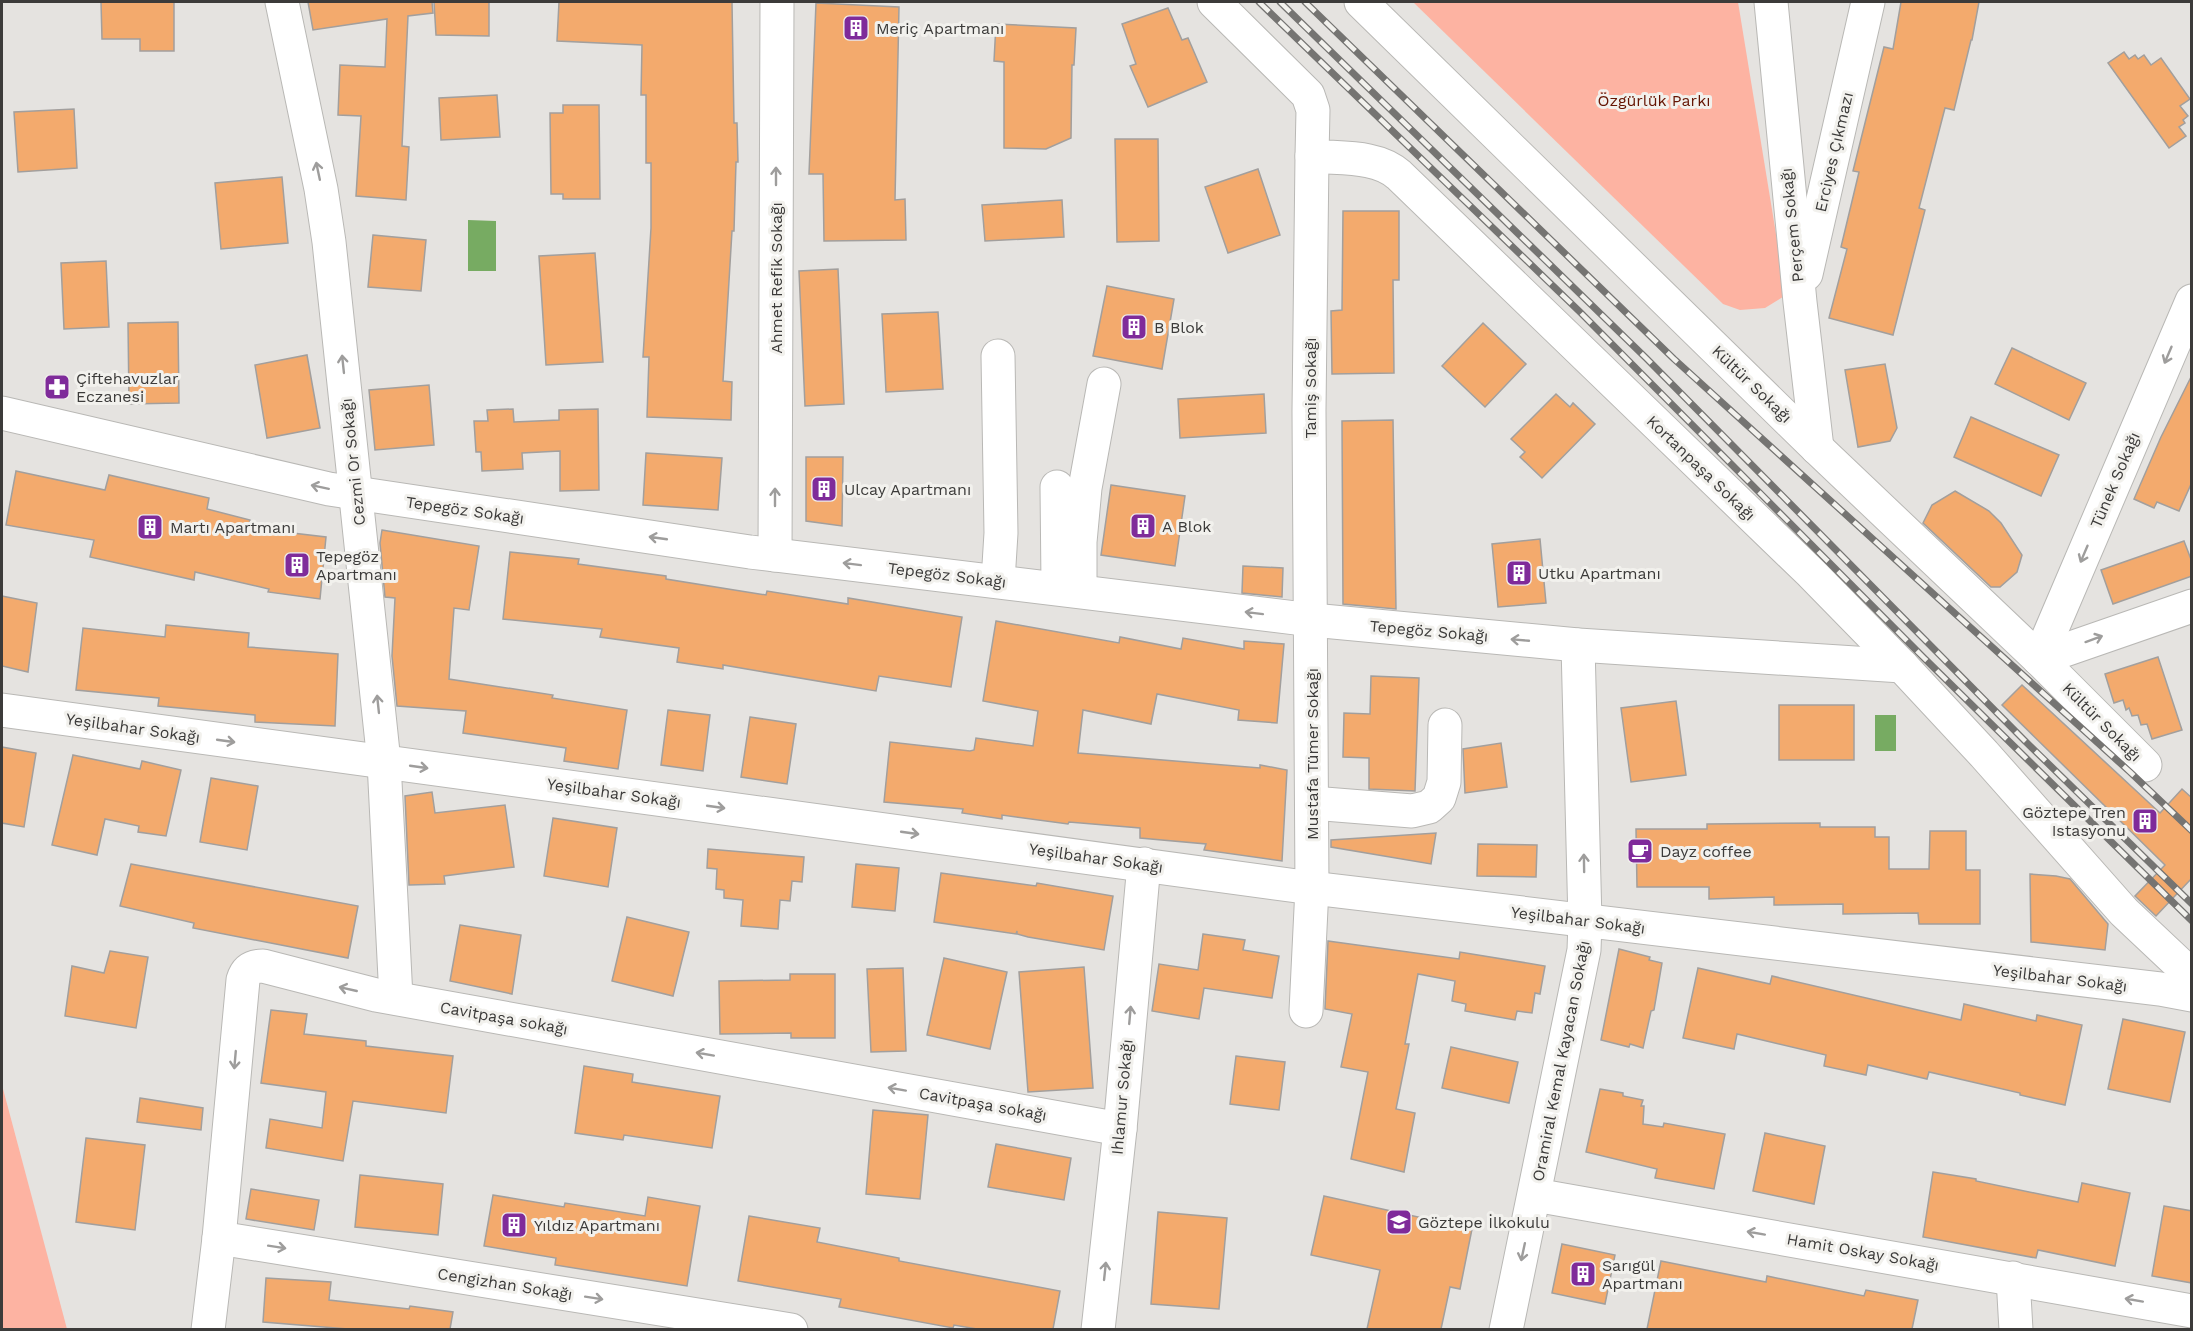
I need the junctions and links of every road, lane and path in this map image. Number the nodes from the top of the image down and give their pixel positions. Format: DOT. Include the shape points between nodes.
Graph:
graph roads {
  1 [pos="282,2"];
  2 [pos="777,2"];
  3 [pos="1214,2"];
  4 [pos="1361,2"];
  5 [pos="1771,2"];
  6 [pos="1868,2"];
  7 [pos="1312,156"];
  8 [pos="2192,301"];
  9 [pos="1800,302"];
  10 [pos="998,356"];
  11 [pos="1104,384"];
  12 [pos="2,413"];
  13 [pos="1817,448"];
  14 [pos="1057,487"];
  15 [pos="357,494"];
  16 [pos="775,555"];
  17 [pos="998,581"];
  18 [pos="1069,590"];
  19 [pos="2192,606"];
  20 [pos="1312,620"];
  21 [pos="1578,645"];
  22 [pos="2038,659"];
  23 [pos="1902,666"];
  24 [pos="2,710"];
  25 [pos="1445,725"];
  26 [pos="384,762"];
  27 [pos="2145,765"];
  28 [pos="1312,802"];
  29 [pos="1144,864"];
  30 [pos="1312,888"];
  31 [pos="1585,921"];
  32 [pos="2192,976"];
  33 [pos="2192,995"];
  34 [pos="396,998"];
  35 [pos="1306,1011"];
  36 [pos="1120,1129"];
  37 [pos="1535,1195"];
  38 [pos="219,1238"];
  39 [pos="2013,1278"];
  40 [pos="2192,1311"];
  41 [pos="734,1325"];
  42 [pos="208,1329"];
  43 [pos="791,1329"];
  44 [pos="1098,1329"];
  45 [pos="1506,1329"];
  46 [pos="2016,1329"];
  15 -- 1 [label="street, Cezmi Or Sokağı, one-way" via="325,209"];
  16 -- 2 [label="street, Ahmet Refik Sokağı, one-way"];
  3 -- 7 [label="street" via="1308,95 1313,110"];
  4 -- 13 [label="street, Kültür Sokağı"];
  5 -- 9 [label="street, Perçem Sokağı"];
  6 -- 9 [label="street, Erciyes Çıkmazı"];
  7 -- 20 [label="street, Tamiş Sokağı"];
  7 -- 23 [label="street, Kortanpaşa Sokağı" via="1377,162 1395,171"];
  8 -- 22 [label="street, Tünek Sokağı, one-way"];
  9 -- 13 [label="street, Perçem Sokağı"];
  10 -- 17 [label="street"];
  11 -- 18 [label="street"];
  15 -- 12 [label="street, Tepegöz Sokağı, one-way"];
  13 -- 22 [label="street, Kültür Sokağı"];
  14 -- 18 [label="street"];
  16 -- 15 [label="street, Tepegöz Sokağı, one-way"];
  26 -- 15 [label="street, Cezmi Or Sokağı, one-way"];
  17 -- 16 [label="street, Tepegöz Sokağı, one-way"];
  17 -- 18 [label="street, Tepegöz Sokağı"];
  20 -- 18 [label="street, Tepegöz Sokağı, one-way"];
  22 -- 19 [label="street, one-way"];
  21 -- 20 [label="street, Tepegöz Sokağı, one-way"];
  20 -- 28 [label="street, Mustafa Tümer Sokağı"];
  21 -- 23 [label="street, Tepegöz Sokağı"];
  31 -- 21 [label="street, Oramiral Kemal Kayacan Sokağı, one-way"];
  22 -- 27 [label="street, Kültür Sokağı"];
  23 -- 32 [label="street, Kortanpaşa Sokağı" via="2124,912"];
  24 -- 26 [label="street, Yeşilbahar Sokağı, one-way"];
  25 -- 28 [label="street" via="1444,782 1439,798 1430,807 1412,811"];
  26 -- 29 [label="street, Yeşilbahar Sokağı, one-way"];
  26 -- 34 [label="street, Cezmi Or Sokağı"];
  28 -- 30 [label="street, Mustafa Tümer Sokağı"];
  29 -- 30 [label="street, Yeşilbahar Sokağı"];
  36 -- 29 [label="street, Ihlamur Sokağı, one-way"];
  30 -- 31 [label="street, Yeşilbahar Sokağı"];
  30 -- 35 [label="street, Mustafa Tümer Sokağı"];
  31 -- 33 [label="street, Yeşilbahar Sokağı"];
  31 -- 37 [label="street, Oramiral Kemal Kayacan Sokağı" via="1582,966"];
  36 -- 34 [label="street, Cavitpaşa sokağı, one-way"];
  34 -- 38 [label="street, Cavitpaşa sokağı, one-way" via="263,966 246,973"];
  44 -- 36 [label="street, Ihlamur Sokağı, one-way"];
  39 -- 37 [label="street, Hamit Oskay Sokağı, one-way"];
  37 -- 45 [label="street, Oramiral Kemal Kayacan Sokağı, one-way"];
  38 -- 41 [label="street, Cengizhan Sokağı, one-way"];
  38 -- 42 [label="street, Cavitpaşa sokağı"];
  40 -- 39 [label="street, Hamit Oskay Sokağı, one-way"];
  39 -- 46 [label="street"];
  41 -- 43 [label="street, Cengizhan Sokağı"];
}
